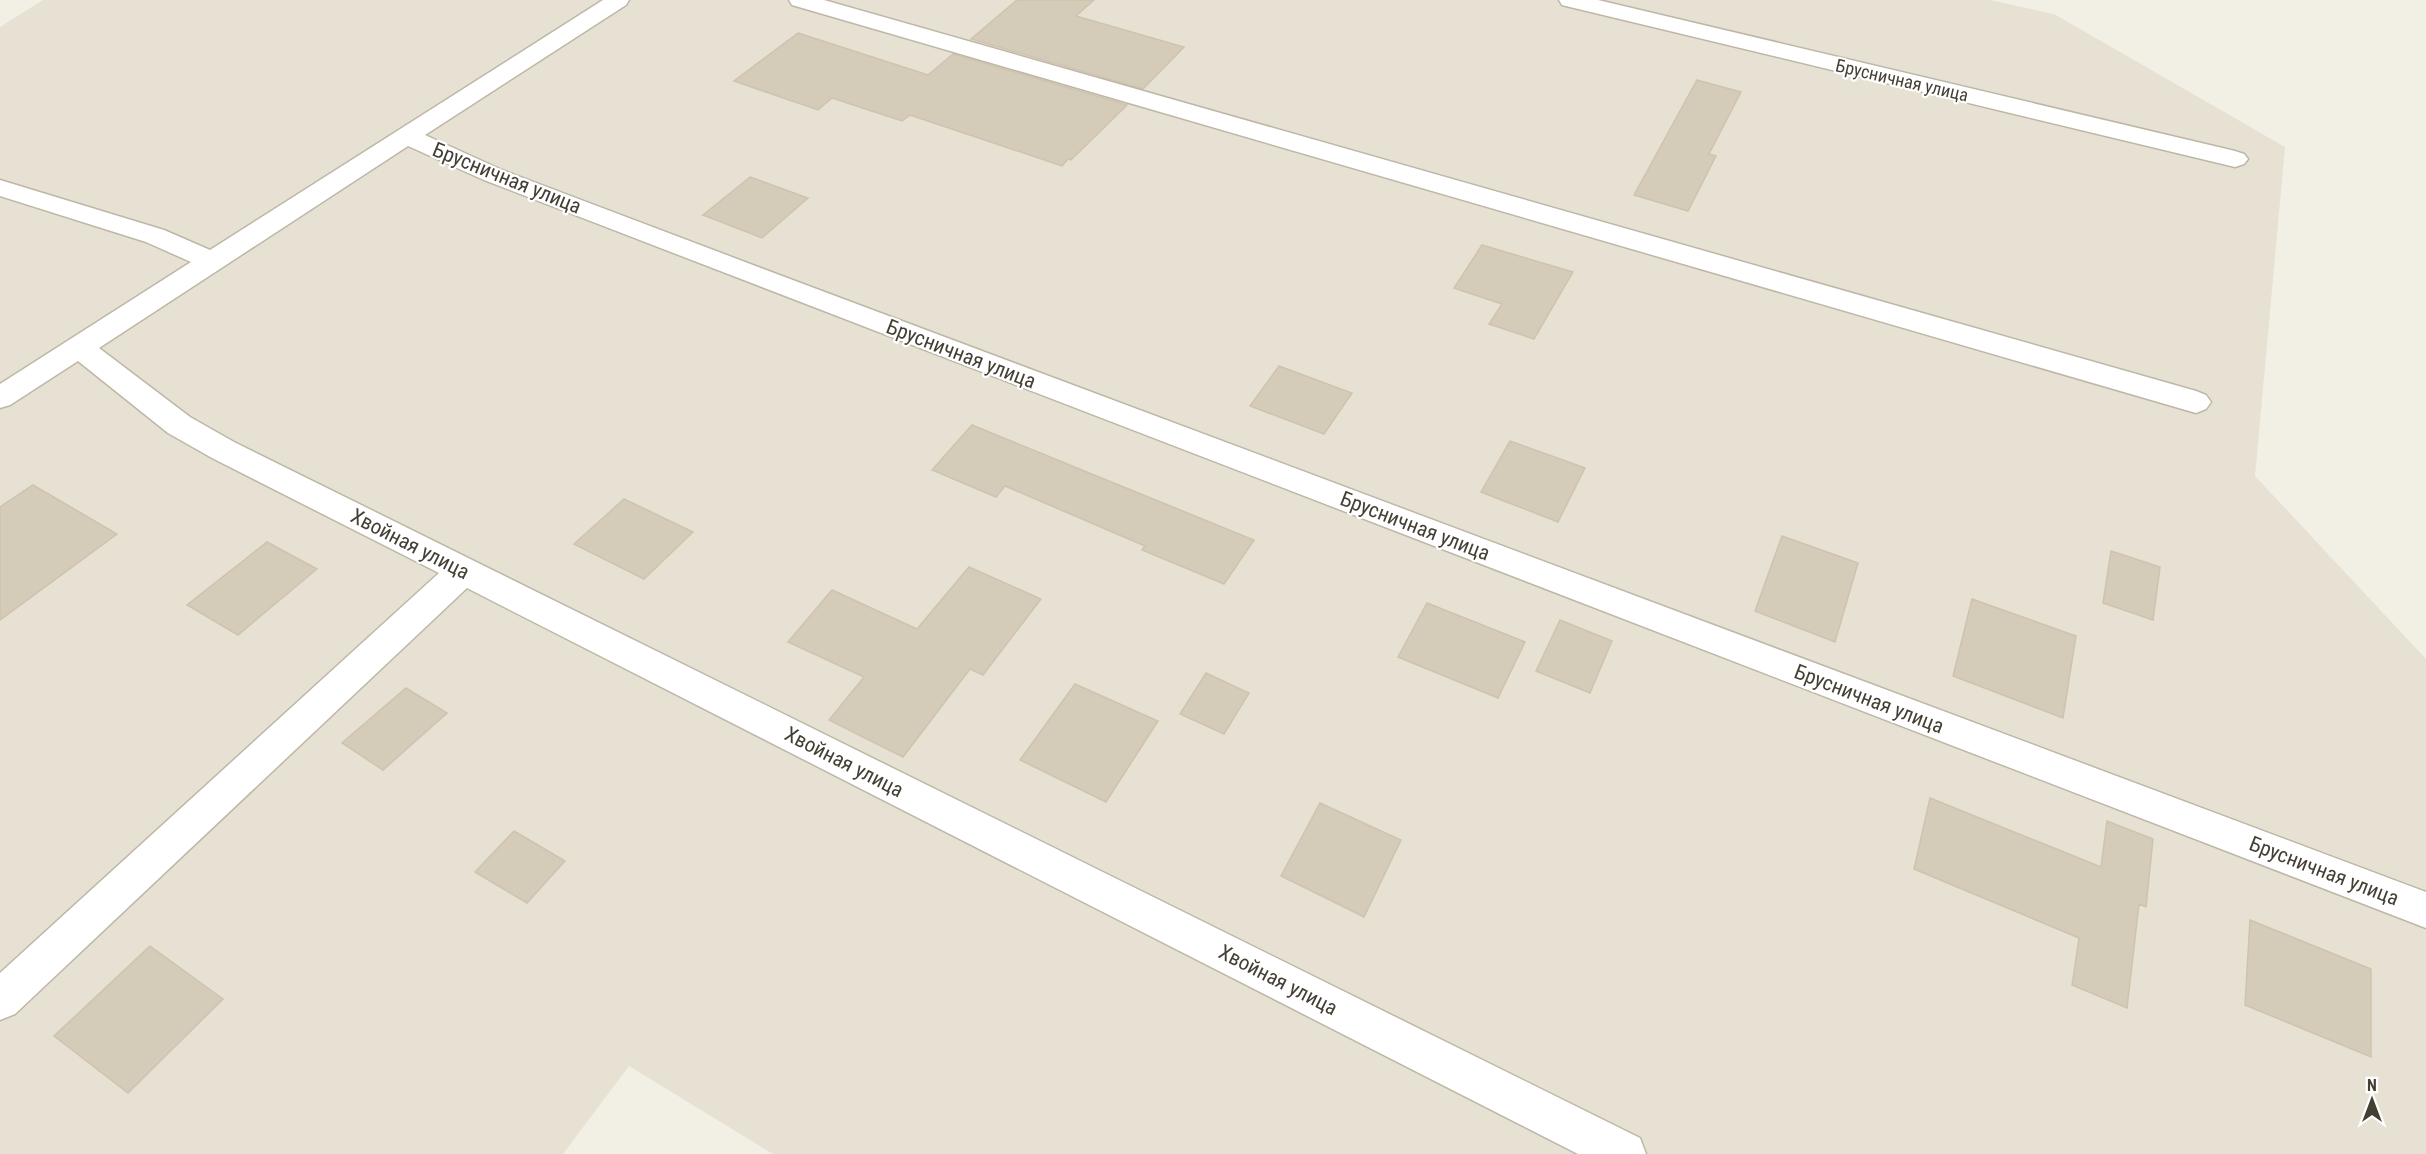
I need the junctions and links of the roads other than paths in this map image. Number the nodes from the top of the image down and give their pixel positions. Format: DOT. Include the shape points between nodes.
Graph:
graph roads {
  1 [pos="618,0"];
  2 [pos="800,0"];
  3 [pos="1570,0"];
  4 [pos="406,136"];
  5 [pos="2235,159"];
  6 [pos="0,188"];
  7 [pos="212,261"];
  8 [pos="79,347"];
  9 [pos="0,398"];
  10 [pos="2196,402"];
  11 [pos="463,571"];
  12 [pos="2426,910"];
  13 [pos="0,1000"];
  14 [pos="1624,1154"];
  1 -- 4 [label="street, Брусничная улица"];
  2 -- 10 [label="street"];
  3 -- 5 [label="street, Брусничная улица"];
  4 -- 7 [label="street, Брусничная улица"];
  4 -- 12 [label="street, Брусничная улица" via="493,175"];
  6 -- 7 [label="street" via="155,236"];
  7 -- 8 [label="street, Брусничная улица"];
  8 -- 9 [label="street, Брусничная улица"];
  8 -- 11 [label="street, Хвойная улица" via="179,425"];
  11 -- 13 [label="street"];
  11 -- 14 [label="street, Хвойная улица"];
}
